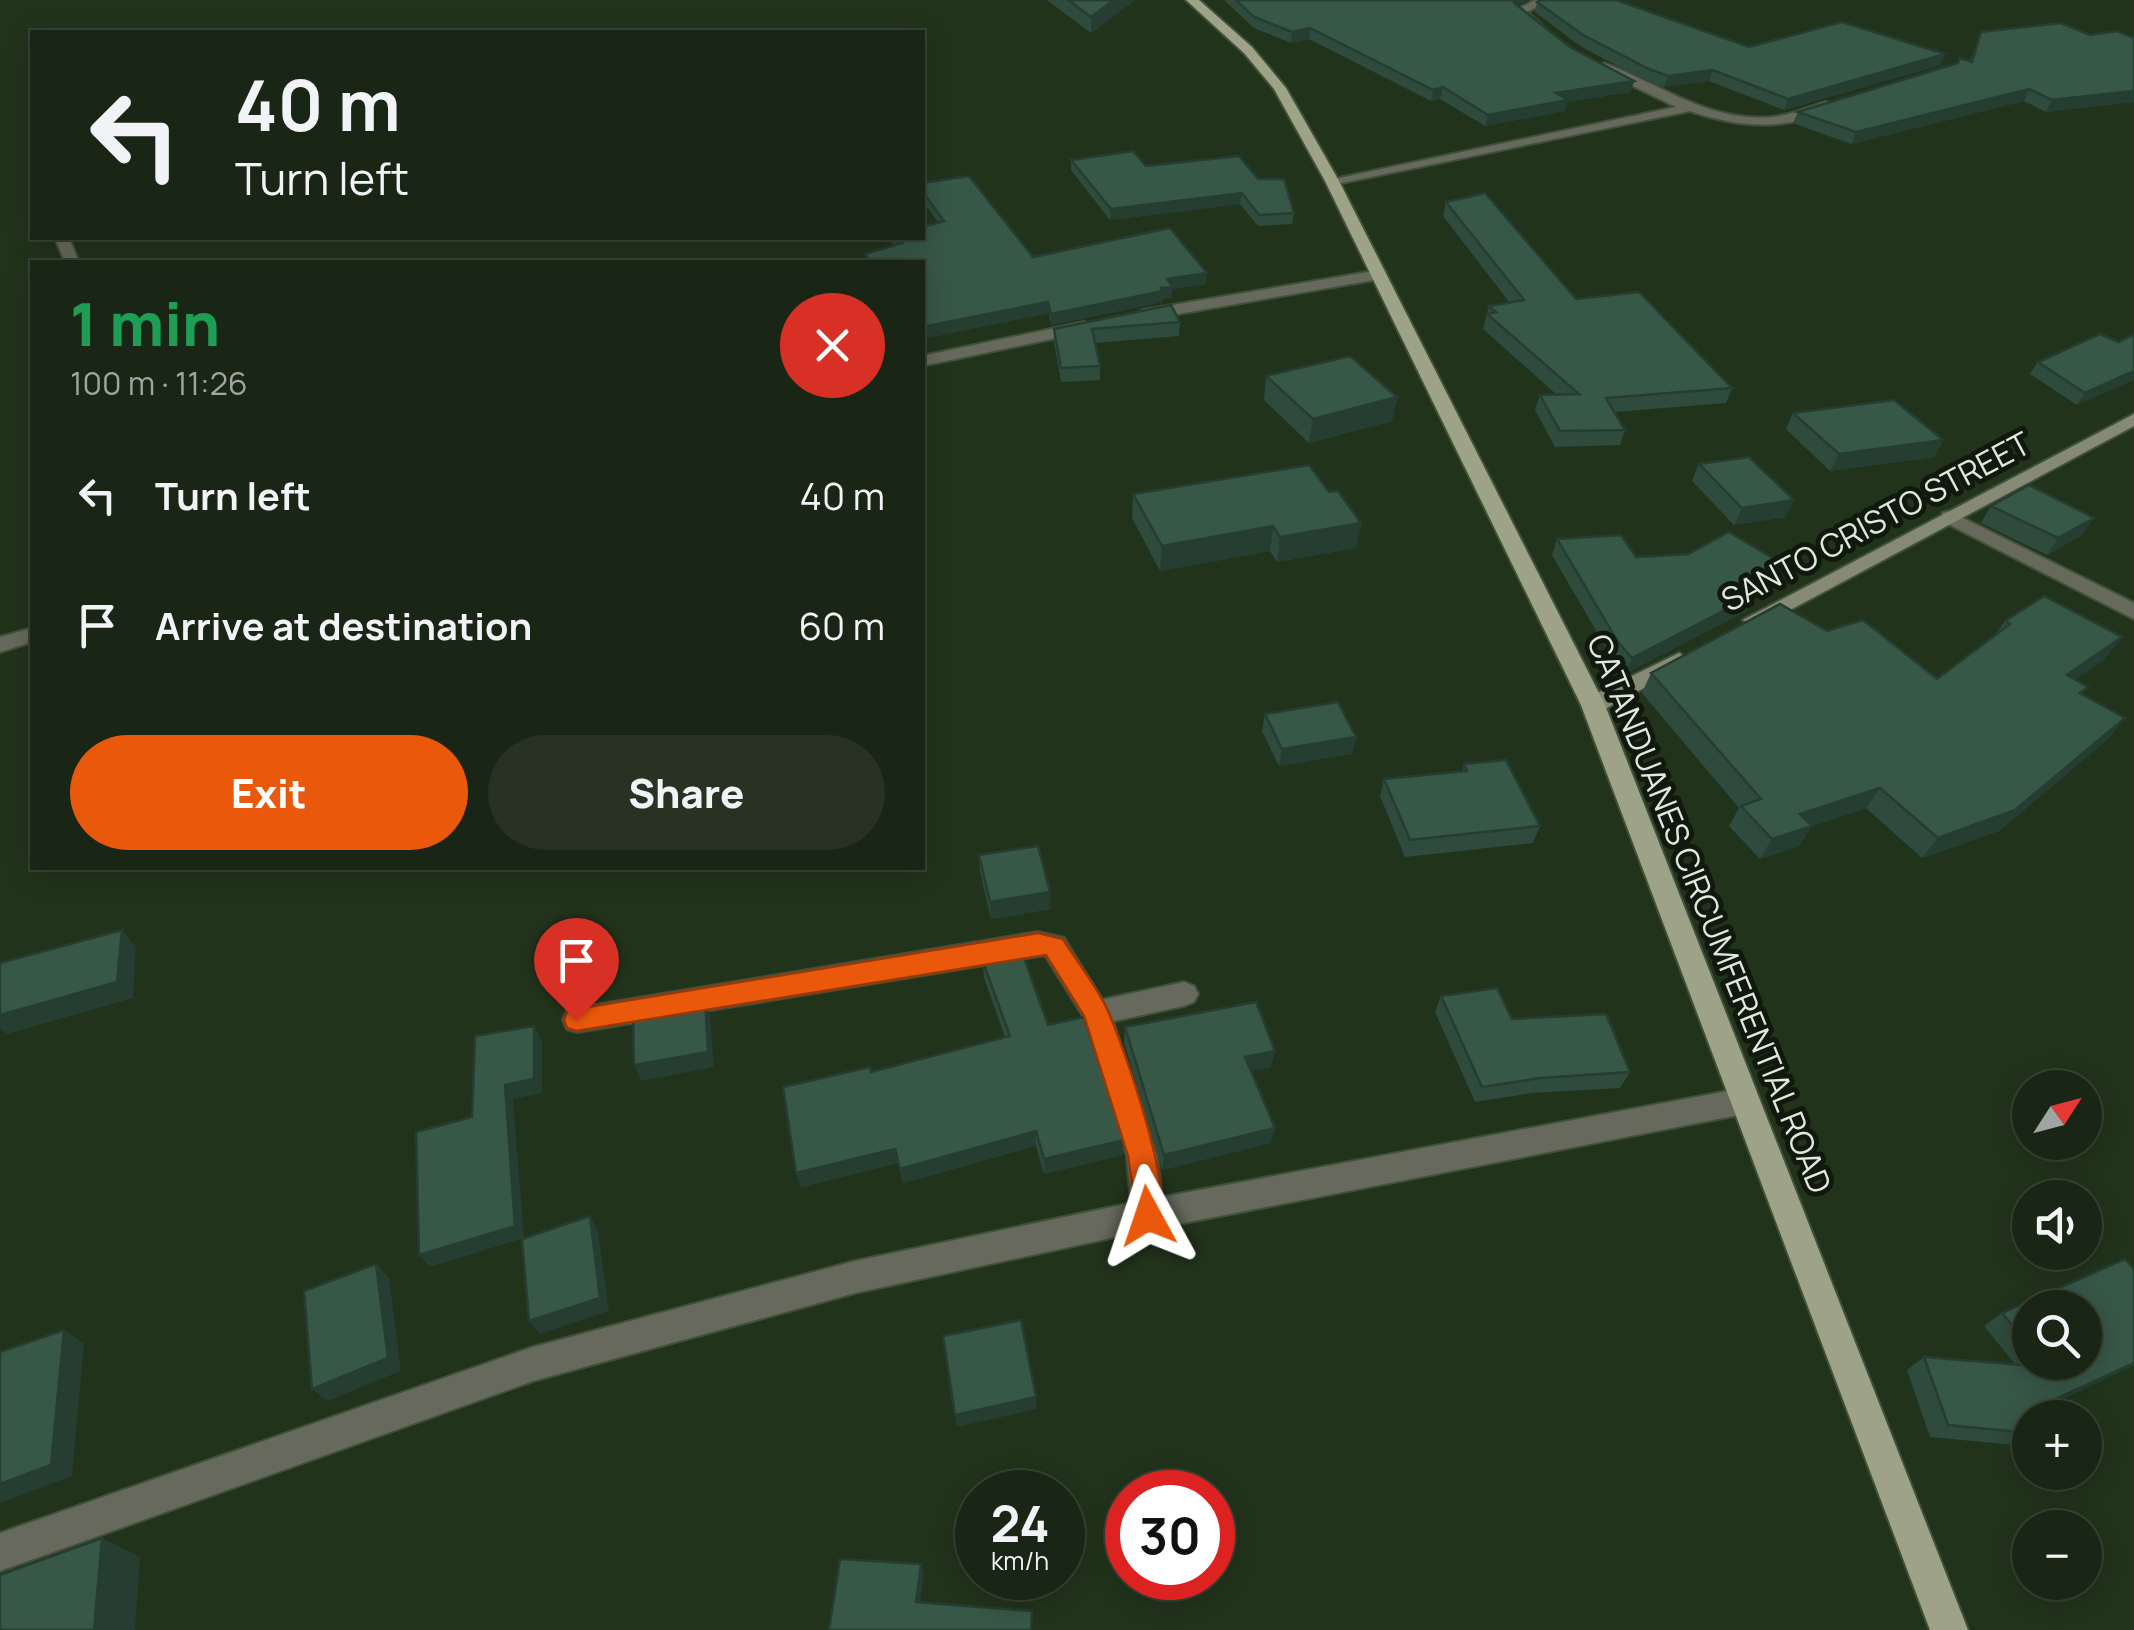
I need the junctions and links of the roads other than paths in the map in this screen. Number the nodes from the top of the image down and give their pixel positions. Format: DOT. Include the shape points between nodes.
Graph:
graph roads {
  1 [pos="1192,0"];
  2 [pos="1544,0"];
  3 [pos="1559,41"];
  4 [pos="1593,60"];
  5 [pos="1832,104"];
  6 [pos="1688,108"];
  7 [pos="1332,180"];
  8 [pos="1380,275"];
  9 [pos="1124,319"];
  10 [pos="1106,322"];
  11 [pos="925,360"];
  12 [pos="2134,419"];
  13 [pos="1950,517"];
  14 [pos="2134,612"];
  15 [pos="1729,633"];
  16 [pos="30,636"];
  17 [pos="0,645"];
  18 [pos="1695,651"];
  19 [pos="1594,705"];
  20 [pos="1184,994"];
  21 [pos="1096,1012"];
  22 [pos="576,1020"];
  23 [pos="1744,1101"];
  24 [pos="1148,1216"];
  25 [pos="0,1552"];
  26 [pos="1949,1630"];
  1 -- 7 [label="main road, CATANDUANES CIRCUMFERENTIAL ROAD" via="1280,88"];
  2 -- 3 [label="street" via="1520,11"];
  4 -- 6 [label="street"];
  5 -- 6 [label="street" via="1752,122"];
  6 -- 7 [label="street"];
  7 -- 8 [label="main road, CATANDUANES CIRCUMFERENTIAL ROAD"];
  8 -- 9 [label="street"];
  8 -- 19 [label="main road, CATANDUANES CIRCUMFERENTIAL ROAD"];
  10 -- 11 [label="street"];
  12 -- 13 [label="street, SANTO CRISTO STREET"];
  13 -- 14 [label="street"];
  13 -- 15 [label="street, SANTO CRISTO STREET"];
  16 -- 17 [label="street"];
  18 -- 19 [label="street"];
  19 -- 23 [label="main road, CATANDUANES CIRCUMFERENTIAL ROAD"];
  20 -- 21 [label="street"];
  21 -- 22 [label="street" via="1054,946 1038,943"];
  21 -- 24 [label="street" via="1142,1156"];
  23 -- 24 [label="street"];
  23 -- 26 [label="main road, CATANDUANES CIRCUMFERENTIAL ROAD"];
  24 -- 25 [label="street" via="855,1277 533,1364"];
}
